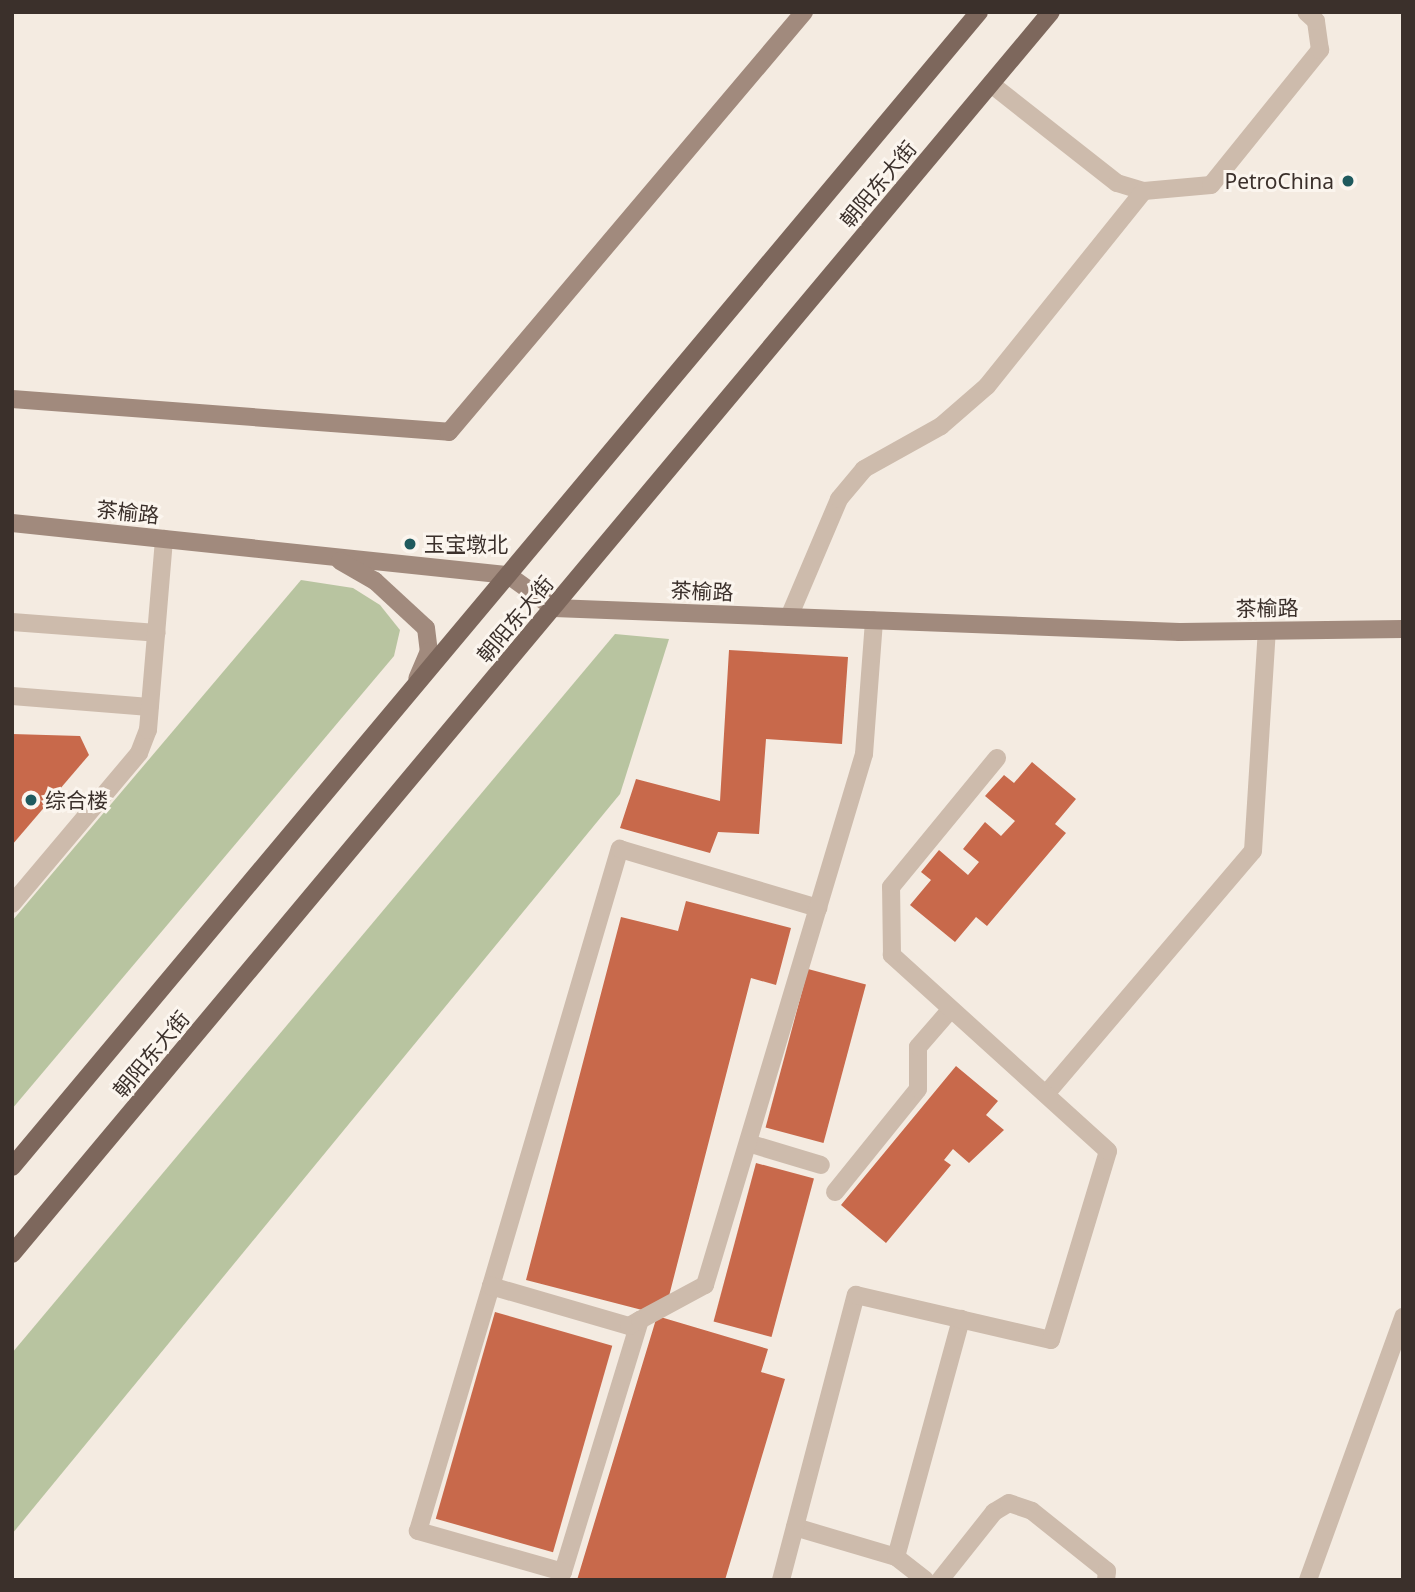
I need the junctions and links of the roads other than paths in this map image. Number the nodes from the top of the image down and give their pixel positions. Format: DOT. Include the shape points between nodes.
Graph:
graph roads {
  1 [pos="804,12"];
  2 [pos="979,12"];
  3 [pos="1051,12"];
  4 [pos="1306,12"];
  5 [pos="991,84"];
  6 [pos="1144,191"];
  7 [pos="12,399"];
  8 [pos="12,523"];
  9 [pos="164,539"];
  10 [pos="323,555"];
  11 [pos="509,575"];
  12 [pos="554,608"];
  13 [pos="789,617"];
  14 [pos="874,620"];
  15 [pos="12,622"];
  16 [pos="1403,629"];
  17 [pos="1267,631"];
  18 [pos="157,633"];
  19 [pos="412,690"];
  20 [pos="12,696"];
  21 [pos="150,707"];
  22 [pos="996,758"];
  23 [pos="12,904"];
  24 [pos="818,908"];
  25 [pos="951,1009"];
  26 [pos="1046,1094"];
  27 [pos="748,1143"];
  28 [pos="821,1165"];
  29 [pos="12,1167"];
  30 [pos="835,1192"];
  31 [pos="12,1254"];
  32 [pos="491,1286"];
  33 [pos="1403,1317"];
  34 [pos="961,1319"];
  35 [pos="640,1320"];
  36 [pos="795,1527"];
  37 [pos="896,1557"];
  38 [pos="781,1580"];
  39 [pos="925,1580"];
  40 [pos="940,1580"];
  41 [pos="1106,1580"];
  42 [pos="1308,1580"];
  1 -- 7 [label="street" via="449,432"];
  2 -- 11 [label="main road, 朝阳东大街"];
  3 -- 5 [label="main road, 朝阳东大街"];
  4 -- 6 [label="street" via="1317,20 1320,50 1210,185"];
  5 -- 6 [label="street" via="1117,183"];
  5 -- 12 [label="main road, 朝阳东大街"];
  6 -- 13 [label="street" via="987,386 941,426 864,469 839,499"];
  8 -- 9 [label="street, 茶榆路"];
  9 -- 10 [label="street, 茶榆路"];
  9 -- 18 [label="street"];
  10 -- 11 [label="street, 茶榆路"];
  10 -- 19 [label="street" via="375,580 426,628 429,651"];
  11 -- 12 [label="street"];
  11 -- 19 [label="main road, 朝阳东大街"];
  12 -- 13 [label="street, 茶榆路"];
  12 -- 31 [label="main road, 朝阳东大街"];
  13 -- 14 [label="street, 茶榆路"];
  14 -- 17 [label="street, 茶榆路"];
  14 -- 24 [label="street" via="864,754"];
  15 -- 18 [label="street"];
  16 -- 17 [label="street, 茶榆路"];
  17 -- 26 [label="street" via="1253,851"];
  18 -- 21 [label="street"];
  19 -- 29 [label="main road, 朝阳东大街"];
  20 -- 21 [label="street"];
  21 -- 23 [label="street" via="139,752"];
  22 -- 25 [label="street" via="891,887 892,955"];
  24 -- 27 [label="street"];
  24 -- 32 [label="street" via="620,849"];
  25 -- 26 [label="street"];
  25 -- 30 [label="street" via="918,1047 918,1089"];
  26 -- 34 [label="street" via="1108,1151 1051,1340"];
  27 -- 28 [label="street"];
  27 -- 35 [label="street" via="705,1285"];
  32 -- 35 [label="street" via="629,1326"];
  32 -- 35 [label="street" via="418,1531 563,1572"];
  33 -- 42 [label="street"];
  34 -- 36 [label="street" via="856,1294"];
  34 -- 37 [label="street"];
  36 -- 37 [label="street"];
  36 -- 38 [label="street"];
  37 -- 39 [label="street"];
  40 -- 41 [label="street" via="994,1511 1009,1503 1032,1511 1107,1571"];
}
